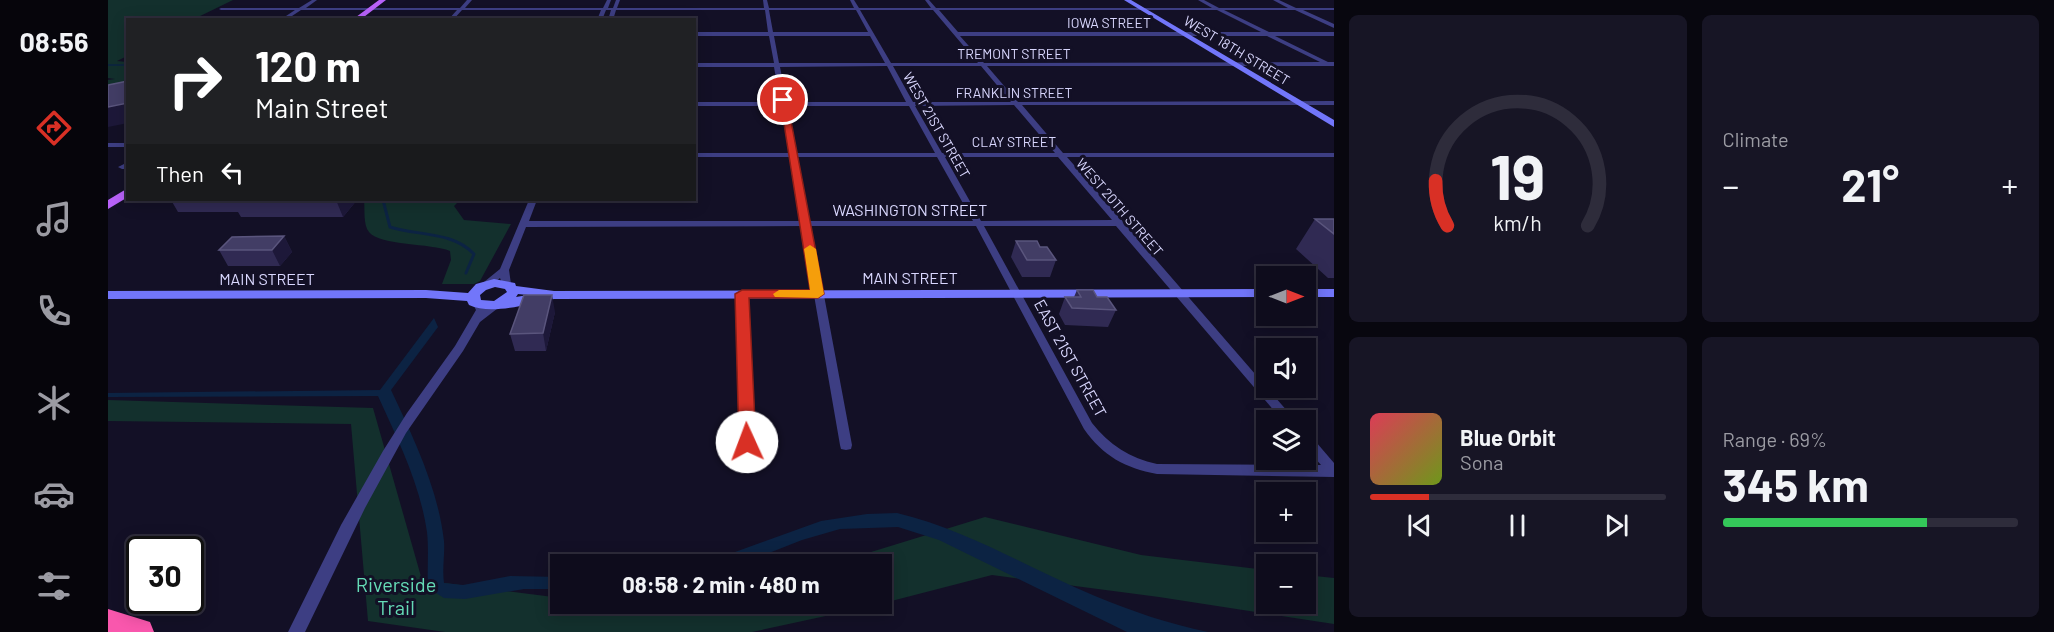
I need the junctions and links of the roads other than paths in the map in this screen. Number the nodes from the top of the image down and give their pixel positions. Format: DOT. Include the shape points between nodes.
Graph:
graph roads {
  1 [pos="240,0"];
  2 [pos="315,0"];
  3 [pos="383,0"];
  4 [pos="392,0"];
  5 [pos="470,0"];
  6 [pos="609,0"];
  7 [pos="618,0"];
  8 [pos="765,0"];
  9 [pos="852,0"];
  10 [pos="927,0"];
  11 [pos="1127,0"];
  12 [pos="1200,0"];
  13 [pos="1275,0"];
  14 [pos="1058,4"];
  15 [pos="300,9"];
  16 [pos="370,9"];
  17 [pos="380,9"];
  18 [pos="461,9"];
  19 [pos="605,9"];
  20 [pos="615,9"];
  21 [pos="767,9"];
  22 [pos="857,9"];
  23 [pos="934,9"];
  24 [pos="1066,9"];
  25 [pos="1142,9"];
  26 [pos="1218,9"];
  27 [pos="1296,9"];
  28 [pos="1334,9"];
  29 [pos="285,18"];
  30 [pos="358,18"];
  31 [pos="368,18"];
  32 [pos="452,18"];
  33 [pos="600,18"];
  34 [pos="611,18"];
  35 [pos="1334,26"];
  36 [pos="696,34"];
  37 [pos="771,34"];
  38 [pos="871,34"];
  39 [pos="956,34"];
  40 [pos="1184,34"];
  41 [pos="1268,34"];
  42 [pos="1334,34"];
  43 [pos="696,64"];
  44 [pos="777,64"];
  45 [pos="889,64"];
  46 [pos="982,64"];
  47 [pos="1235,64"];
  48 [pos="1332,65"];
  49 [pos="696,104"];
  50 [pos="784,104"];
  51 [pos="914,104"];
  52 [pos="1015,104"];
  53 [pos="1300,104"];
  54 [pos="1334,104"];
  55 [pos="1334,124"];
  56 [pos="108,145"];
  57 [pos="126,145"];
  58 [pos="696,155"];
  59 [pos="793,155"];
  60 [pos="940,155"];
  61 [pos="1059,155"];
  62 [pos="1334,155"];
  63 [pos="126,180"];
  64 [pos="126,192"];
  65 [pos="108,193"];
  66 [pos="533,201"];
  67 [pos="108,205"];
  68 [pos="1118,223"];
  69 [pos="523,224"];
  70 [pos="805,224"];
  71 [pos="979,224"];
  72 [pos="504,270"];
  73 [pos="509,286"];
  74 [pos="480,293"];
  75 [pos="1017,293"];
  76 [pos="1178,293"];
  77 [pos="1256,293"];
  78 [pos="1316,293"];
  79 [pos="1334,293"];
  80 [pos="742,294"];
  81 [pos="818,294"];
  82 [pos="108,295"];
  83 [pos="554,295"];
  84 [pos="500,304"];
  85 [pos="476,320"];
  86 [pos="1280,410"];
  87 [pos="747,442"];
  88 [pos="846,445"];
  89 [pos="1316,451"];
  90 [pos="1334,471"];
  91 [pos="108,623"];
  92 [pos="140,632"];
  93 [pos="296,632"];
  1 -- 15 [label="street" via="221,9"];
  2 -- 15 [label="street"];
  3 -- 16 [label="main road"];
  4 -- 17 [label="main road"];
  5 -- 18 [label="street"];
  6 -- 19 [label="street"];
  7 -- 20 [label="street"];
  8 -- 21 [label="street"];
  9 -- 22 [label="street, WEST 21ST STREET"];
  10 -- 23 [label="street, WEST 20TH STREET"];
  11 -- 25 [label="main road, WEST 18TH STREET"];
  12 -- 26 [label="street"];
  13 -- 27 [label="street"];
  14 -- 24 [label="street"];
  15 -- 16 [label="street"];
  15 -- 29 [label="street"];
  16 -- 17 [label="street"];
  16 -- 30 [label="main road"];
  17 -- 18 [label="street"];
  17 -- 31 [label="main road"];
  18 -- 19 [label="street"];
  18 -- 32 [label="street"];
  19 -- 20 [label="street"];
  19 -- 33 [label="street"];
  20 -- 21 [label="street"];
  20 -- 34 [label="street"];
  21 -- 22 [label="street"];
  21 -- 37 [label="street"];
  22 -- 23 [label="street"];
  22 -- 38 [label="street, WEST 21ST STREET"];
  23 -- 24 [label="street"];
  23 -- 39 [label="street, WEST 20TH STREET"];
  24 -- 25 [label="street"];
  25 -- 26 [label="street"];
  25 -- 40 [label="main road, WEST 18TH STREET"];
  26 -- 27 [label="street"];
  26 -- 41 [label="street"];
  27 -- 28 [label="street"];
  27 -- 35 [label="street"];
  36 -- 37 [label="street"];
  37 -- 38 [label="street"];
  37 -- 44 [label="street"];
  38 -- 45 [label="street, WEST 21ST STREET"];
  39 -- 40 [label="street, IOWA STREET"];
  39 -- 46 [label="street, WEST 20TH STREET"];
  40 -- 41 [label="street, IOWA STREET"];
  40 -- 47 [label="main road, WEST 18TH STREET"];
  41 -- 42 [label="street, IOWA STREET"];
  41 -- 48 [label="street"];
  43 -- 44 [label="street, TREMONT STREET"];
  44 -- 45 [label="street, TREMONT STREET"];
  44 -- 50 [label="street"];
  45 -- 46 [label="street, TREMONT STREET"];
  45 -- 51 [label="street, WEST 21ST STREET"];
  46 -- 47 [label="street, TREMONT STREET"];
  46 -- 52 [label="street, WEST 20TH STREET"];
  47 -- 48 [label="street, TREMONT STREET"];
  47 -- 53 [label="main road, WEST 18TH STREET"];
  49 -- 50 [label="street, FRANKLIN STREET"];
  50 -- 51 [label="street, FRANKLIN STREET"];
  50 -- 59 [label="street"];
  51 -- 52 [label="street, FRANKLIN STREET"];
  51 -- 60 [label="street, WEST 21ST STREET"];
  52 -- 53 [label="street, FRANKLIN STREET"];
  52 -- 61 [label="street, WEST 20TH STREET"];
  53 -- 54 [label="street, FRANKLIN STREET"];
  53 -- 55 [label="main road, WEST 18TH STREET"];
  56 -- 57 [label="street"];
  58 -- 59 [label="street, CLAY STREET"];
  59 -- 60 [label="street, CLAY STREET"];
  59 -- 70 [label="street"];
  60 -- 61 [label="street, CLAY STREET"];
  60 -- 71 [label="street, WEST 21ST STREET"];
  61 -- 62 [label="street, CLAY STREET"];
  61 -- 68 [label="street, WEST 20TH STREET"];
  63 -- 65 [label="main road"];
  64 -- 67 [label="main road"];
  66 -- 69 [label="street"];
  68 -- 71 [label="street, WASHINGTON STREET"];
  68 -- 76 [label="street, WEST 20TH STREET"];
  69 -- 70 [label="street, WASHINGTON STREET"];
  69 -- 72 [label="street"];
  70 -- 71 [label="street, WASHINGTON STREET"];
  70 -- 81 [label="street"];
  71 -- 75 [label="street, WEST 21ST STREET"];
  72 -- 73 [label="street"];
  72 -- 74 [label="street"];
  73 -- 74 [label="main road, MAIN STREET"];
  73 -- 83 [label="main road, MAIN STREET"];
  73 -- 84 [label="main road" via="511,296"];
  74 -- 82 [label="main road, MAIN STREET"];
  74 -- 84 [label="main road, MAIN STREET"];
  74 -- 85 [label="street" via="481,310"];
  75 -- 76 [label="main road, MAIN STREET"];
  75 -- 81 [label="main road, MAIN STREET"];
  75 -- 90 [label="street, EAST 21ST STREET" via="1088,426 1115,454 1157,469"];
  76 -- 77 [label="main road, MAIN STREET"];
  76 -- 86 [label="street, WEST 20TH STREET"];
  78 -- 79 [label="main road"];
  80 -- 81 [label="main road, MAIN STREET"];
  80 -- 83 [label="main road, MAIN STREET"];
  80 -- 87 [label="street"];
  81 -- 88 [label="street"];
  83 -- 84 [label="main road, MAIN STREET"];
  84 -- 85 [label="street"];
  85 -- 93 [label="street" via="382,463"];
  89 -- 90 [label="street"];
  91 -- 92 [label="highway"];
}
